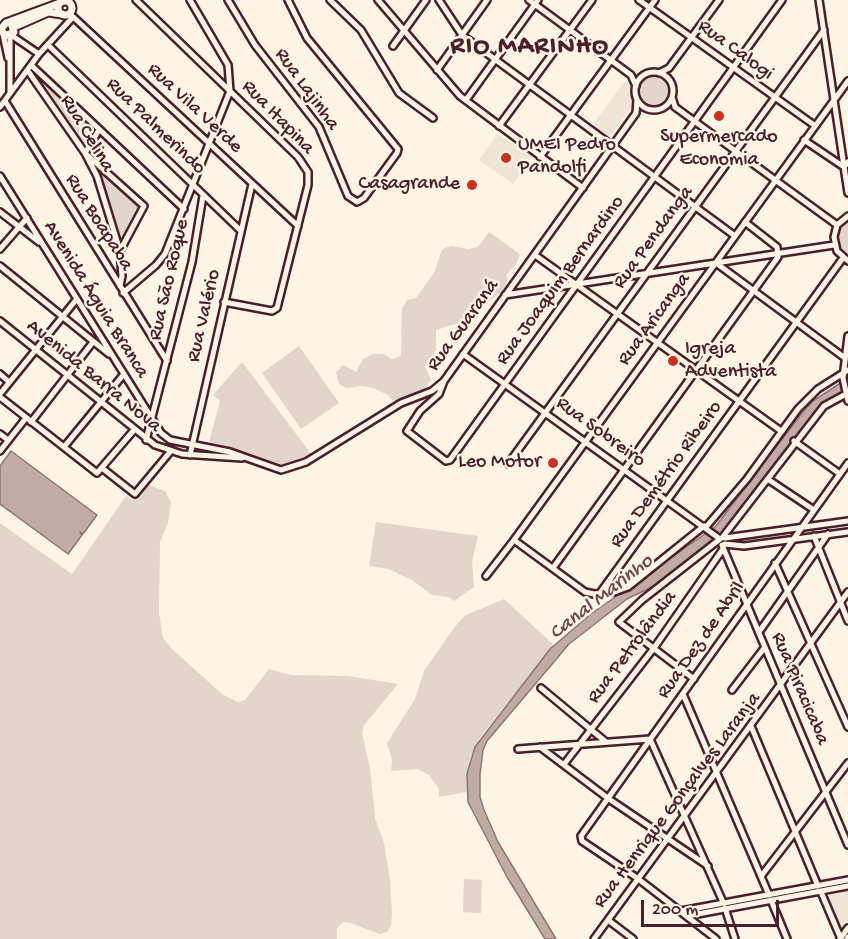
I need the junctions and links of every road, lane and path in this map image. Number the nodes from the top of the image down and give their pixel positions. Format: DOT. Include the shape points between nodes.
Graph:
graph roads {
  1 [pos="136,0"];
  2 [pos="192,0"];
  3 [pos="228,0"];
  4 [pos="288,0"];
  5 [pos="330,0"];
  6 [pos="378,0"];
  7 [pos="426,0"];
  8 [pos="439,0"];
  9 [pos="487,0"];
  10 [pos="592,0"];
  11 [pos="639,0"];
  12 [pos="655,0"];
  13 [pos="719,0"];
  14 [pos="782,0"];
  15 [pos="819,0"];
  16 [pos="62,1"];
  17 [pos="534,1"];
  18 [pos="649,8"];
  19 [pos="70,10"];
  20 [pos="0,20"];
  21 [pos="570,30"];
  22 [pos="824,30"];
  23 [pos="9,31"];
  24 [pos="405,31"];
  25 [pos="462,35"];
  26 [pos="691,38"];
  27 [pos="48,45"];
  28 [pos="393,46"];
  29 [pos="39,54"];
  30 [pos="611,60"];
  31 [pos="495,62"];
  32 [pos="32,65"];
  33 [pos="733,67"];
  34 [pos="669,68"];
  35 [pos="437,70"];
  36 [pos="28,71"];
  37 [pos="659,74"];
  38 [pos="631,75"];
  39 [pos="643,76"];
  40 [pos="668,79"];
  41 [pos="848,81"];
  42 [pos="529,86"];
  43 [pos="636,86"];
  44 [pos="230,91"];
  45 [pos="10,93"];
  46 [pos="672,97"];
  47 [pos="774,97"];
  48 [pos="835,98"];
  49 [pos="466,100"];
  50 [pos="637,100"];
  51 [pos="5,101"];
  52 [pos="0,107"];
  53 [pos="664,107"];
  54 [pos="677,109"];
  55 [pos="650,110"];
  56 [pos="635,115"];
  57 [pos="570,116"];
  58 [pos="433,118"];
  59 [pos="695,122"];
  60 [pos="499,126"];
  61 [pos="814,126"];
  62 [pos="99,130"];
  63 [pos="804,140"];
  64 [pos="208,142"];
  65 [pos="612,147"];
  66 [pos="735,151"];
  67 [pos="85,153"];
  68 [pos="540,157"];
  69 [pos="846,164"];
  70 [pos="0,176"];
  71 [pos="655,178"];
  72 [pos="776,180"];
  73 [pos="252,183"];
  74 [pos="193,186"];
  75 [pos="583,188"];
  76 [pos="848,194"];
  77 [pos="203,196"];
  78 [pos="695,207"];
  79 [pos="184,209"];
  80 [pos="0,212"];
  81 [pos="848,216"];
  82 [pos="27,218"];
  83 [pos="745,222"];
  84 [pos="837,225"];
  85 [pos="298,226"];
  86 [pos="19,227"];
  87 [pos="241,231"];
  88 [pos="735,236"];
  89 [pos="43,245"];
  90 [pos="834,245"];
  91 [pos="0,249"];
  92 [pos="120,251"];
  93 [pos="779,254"];
  94 [pos="535,255"];
  95 [pos="846,259"];
  96 [pos="716,263"];
  97 [pos="0,266"];
  98 [pos="646,274"];
  99 [pos="122,276"];
  100 [pos="136,282"];
  101 [pos="577,285"];
  102 [pos="120,286"];
  103 [pos="754,291"];
  104 [pos="123,293"];
  105 [pos="506,296"];
  106 [pos="76,300"];
  107 [pos="224,302"];
  108 [pos="617,314"];
  109 [pos="62,317"];
  110 [pos="0,321"];
  111 [pos="797,322"];
  112 [pos="848,336"];
  113 [pos="93,342"];
  114 [pos="658,343"];
  115 [pos="35,350"];
  116 [pos="463,354"];
  117 [pos="113,356"];
  118 [pos="845,358"];
  119 [pos="167,361"];
  120 [pos="696,370"];
  121 [pos="0,374"];
  122 [pos="124,374"];
  123 [pos="845,374"];
  124 [pos="68,376"];
  125 [pos="444,381"];
  126 [pos="9,382"];
  127 [pos="505,384"];
  128 [pos="846,393"];
  129 [pos="0,396"];
  130 [pos="740,401"];
  131 [pos="848,401"];
  132 [pos="99,402"];
  133 [pos="546,413"];
  134 [pos="28,420"];
  135 [pos="153,421"];
  136 [pos="134,430"];
  137 [pos="781,431"];
  138 [pos="0,434"];
  139 [pos="167,439"];
  140 [pos="8,440"];
  141 [pos="146,440"];
  142 [pos="794,441"];
  143 [pos="586,442"];
  144 [pos="191,445"];
  145 [pos="64,447"];
  146 [pos="160,448"];
  147 [pos="0,451"];
  148 [pos="170,452"];
  149 [pos="190,455"];
  150 [pos="255,461"];
  151 [pos="848,463"];
  152 [pos="508,464"];
  153 [pos="99,470"];
  154 [pos="625,470"];
  155 [pos="840,474"];
  156 [pos="769,480"];
  157 [pos="668,500"];
  158 [pos="814,510"];
  159 [pos="848,521"];
  160 [pos="801,527"];
  161 [pos="706,528"];
  162 [pos="848,532"];
  163 [pos="730,534"];
  164 [pos="828,534"];
  165 [pos="814,536"];
  166 [pos="793,539"];
  167 [pos="514,540"];
  168 [pos="721,542"];
  169 [pos="772,542"];
  170 [pos="818,549"];
  171 [pos="782,554"];
  172 [pos="775,563"];
  173 [pos="553,568"];
  174 [pos="486,576"];
  175 [pos="788,591"];
  176 [pos="848,592"];
  177 [pos="600,593"];
  178 [pos="746,603"];
  179 [pos="840,603"];
  180 [pos="848,621"];
  181 [pos="759,632"];
  182 [pos="812,643"];
  183 [pos="765,647"];
  184 [pos="654,648"];
  185 [pos="694,679"];
  186 [pos="781,686"];
  187 [pos="540,688"];
  188 [pos="732,690"];
  189 [pos="683,694"];
  190 [pos="751,726"];
  191 [pos="848,727"];
  192 [pos="592,728"];
  193 [pos="650,739"];
  194 [pos="606,742"];
  195 [pos="579,744"];
  196 [pos="540,747"];
  197 [pos="518,750"];
  198 [pos="848,762"];
  199 [pos="565,764"];
  200 [pos="717,772"];
  201 [pos="826,792"];
  202 [pos="609,799"];
  203 [pos="686,814"];
  204 [pos="796,832"];
  205 [pos="667,838"];
  206 [pos="848,845"];
  207 [pos="709,867"];
  208 [pos="762,875"];
  209 [pos="638,878"];
  210 [pos="848,880"];
  211 [pos="848,886"];
  212 [pos="819,889"];
  213 [pos="770,897"];
  214 [pos="724,905"];
  215 [pos="681,911"];
  216 [pos="687,916"];
  217 [pos="608,920"];
  218 [pos="848,928"];
  219 [pos="843,938"];
  220 [pos="594,939"];
  221 [pos="633,939"];
  222 [pos="716,939"];
  223 [pos="735,939"];
  224 [pos="787,939"];
  1 -- 44 [label="street, Rua Itapina"];
  2 -- 44 [label="street" via="228,65"];
  3 -- 4 [label="street, Rua Lajinha" via="255,45 319,127 350,200 357,202 398,151 307,38"];
  5 -- 58 [label="street" via="361,30 399,93"];
  6 -- 24 [label="street"];
  7 -- 24 [label="street"];
  8 -- 25 [label="street"];
  9 -- 25 [label="street"];
  10 -- 21 [label="street"];
  11 -- 18 [label="street, Rua Calogi"];
  12 -- 18 [label="street"];
  13 -- 26 [label="street"];
  14 -- 33 [label="street, Rua Joaquim Bernardino"];
  15 -- 22 [label="street"];
  16 -- 19 [label="main road" via="68,1"];
  16 -- 19 [label="main road" via="58,9"];
  16 -- 23 [label="main road"];
  17 -- 21 [label="street"];
  17 -- 31 [label="street"];
  18 -- 26 [label="street, Rua Calogi"];
  18 -- 30 [label="street"];
  19 -- 23 [label="main road" via="48,12"];
  19 -- 27 [label="street"];
  19 -- 64 [label="street, Rua Vila Verde"];
  20 -- 23 [label="main road"];
  21 -- 30 [label="street"];
  21 -- 42 [label="street"];
  22 -- 47 [label="street, Rua Pendanga"];
  22 -- 48 [label="street"];
  23 -- 29 [label="street"];
  23 -- 45 [label="street"];
  24 -- 28 [label="street"];
  24 -- 35 [label="street"];
  25 -- 31 [label="street"];
  25 -- 35 [label="street"];
  26 -- 33 [label="street, Rua Calogi"];
  26 -- 34 [label="street"];
  27 -- 29 [label="street"];
  27 -- 74 [label="street, Rua Palmerindo"];
  29 -- 32 [label="street"];
  30 -- 38 [label="street"];
  30 -- 57 [label="street"];
  31 -- 42 [label="street"];
  31 -- 49 [label="street"];
  32 -- 36 [label="street"];
  32 -- 62 [label="street"];
  33 -- 47 [label="street, Rua Calogi"];
  33 -- 59 [label="street, Rua Joaquim Bernardino"];
  34 -- 37 [label="street"];
  34 -- 40 [label="street"];
  35 -- 49 [label="street"];
  36 -- 45 [label="street"];
  36 -- 67 [label="street, Rua Celina"];
  37 -- 39 [label="street"];
  37 -- 40 [label="street"];
  38 -- 39 [label="street"];
  38 -- 43 [label="street"];
  39 -- 43 [label="street"];
  40 -- 46 [label="street"];
  41 -- 48 [label="street, Rua Aricanga"];
  42 -- 57 [label="street"];
  42 -- 60 [label="street"];
  43 -- 50 [label="street"];
  44 -- 64 [label="street"];
  44 -- 85 [label="street, Rua Itapina" via="306,167 308,185"];
  45 -- 51 [label="street"];
  46 -- 53 [label="street"];
  46 -- 54 [label="street"];
  47 -- 61 [label="street, Rua Calogi"];
  47 -- 66 [label="street, Rua Pendanga"];
  48 -- 61 [label="street, Rua Aricanga"];
  48 -- 69 [label="street"];
  49 -- 60 [label="street"];
  50 -- 55 [label="street"];
  50 -- 56 [label="street, Rua Guaraná"];
  51 -- 52 [label="street"];
  51 -- 102 [label="street, Rua Boapaba"];
  53 -- 54 [label="street"];
  53 -- 55 [label="street"];
  54 -- 59 [label="street"];
  55 -- 56 [label="street"];
  56 -- 65 [label="street, Rua Guaraná"];
  57 -- 65 [label="street"];
  57 -- 68 [label="street"];
  59 -- 66 [label="street"];
  59 -- 71 [label="street, Rua Joaquim Bernardino"];
  60 -- 68 [label="street"];
  61 -- 63 [label="street, Rua Aricanga"];
  62 -- 67 [label="street"];
  62 -- 79 [label="street"];
  63 -- 69 [label="street"];
  63 -- 72 [label="street, Rua Aricanga"];
  64 -- 73 [label="street, Rua Vila Verde"];
  64 -- 74 [label="street"];
  65 -- 71 [label="street"];
  65 -- 75 [label="street, Rua Guaraná"];
  66 -- 72 [label="street"];
  66 -- 78 [label="street, Rua Pendanga"];
  67 -- 92 [label="street, Rua Celina" via="97,176"];
  67 -- 92 [label="street" via="144,206"];
  68 -- 75 [label="street"];
  69 -- 76 [label="street"];
  70 -- 82 [label="street, Avenida Águia Branca"];
  71 -- 78 [label="street"];
  71 -- 101 [label="street, Rua Joaquim Bernardino"];
  72 -- 83 [label="street, Rua Aricanga"];
  72 -- 84 [label="street"];
  73 -- 85 [label="street, Rua Vila Verde"];
  73 -- 87 [label="street, Rua Valério"];
  74 -- 77 [label="street, Rua Palmerindo"];
  74 -- 79 [label="street"];
  75 -- 94 [label="street, Rua Guaraná"];
  77 -- 87 [label="street, Rua Palmerindo"];
  77 -- 119 [label="street, Rua São Roque" via="192,261"];
  78 -- 88 [label="street"];
  78 -- 98 [label="street, Rua Pendanga"];
  79 -- 100 [label="street" via="165,254"];
  80 -- 86 [label="street"];
  81 -- 84 [label="street"];
  82 -- 86 [label="street"];
  82 -- 89 [label="street, Avenida Águia Branca"];
  83 -- 88 [label="street, Rua Aricanga"];
  83 -- 93 [label="street" via="777,247"];
  84 -- 90 [label="street"];
  85 -- 107 [label="street, Rua Itapina" via="275,311"];
  86 -- 89 [label="street"];
  86 -- 91 [label="street"];
  87 -- 107 [label="street, Rua Valério"];
  88 -- 96 [label="street, Rua Aricanga"];
  89 -- 106 [label="street, Avenida Águia Branca"];
  90 -- 93 [label="street"];
  90 -- 95 [label="street"];
  92 -- 99 [label="street, Rua Celina"];
  93 -- 96 [label="street"];
  93 -- 103 [label="street"];
  94 -- 101 [label="street"];
  94 -- 105 [label="street, Rua Guaraná"];
  95 -- 111 [label="street, Rua Demétrio Ribeiro"];
  96 -- 98 [label="street"];
  96 -- 103 [label="street"];
  96 -- 114 [label="street, Rua Aricanga"];
  97 -- 109 [label="street"];
  98 -- 101 [label="street"];
  98 -- 108 [label="street, Rua Pendanga"];
  99 -- 100 [label="street"];
  99 -- 102 [label="street, Rua Celina"];
  100 -- 104 [label="street"];
  101 -- 105 [label="street"];
  101 -- 108 [label="street"];
  101 -- 127 [label="street, Rua Joaquim Bernardino"];
  102 -- 104 [label="street, Rua Boapaba"];
  103 -- 111 [label="street"];
  103 -- 120 [label="street"];
  104 -- 119 [label="street, Rua Boapaba"];
  105 -- 116 [label="street, Rua Guaraná"];
  106 -- 109 [label="street"];
  106 -- 117 [label="street, Avenida Águia Branca"];
  107 -- 144 [label="street, Rua Valério"];
  108 -- 114 [label="street"];
  108 -- 133 [label="street, Rua Pendanga"];
  109 -- 113 [label="street"];
  109 -- 115 [label="street"];
  110 -- 115 [label="street, Avenida Barra Nova"];
  111 -- 118 [label="street"];
  111 -- 130 [label="street, Rua Demétrio Ribeiro"];
  112 -- 118 [label="street"];
  113 -- 117 [label="street"];
  113 -- 124 [label="street"];
  114 -- 120 [label="street"];
  114 -- 143 [label="street, Rua Aricanga"];
  115 -- 124 [label="street, Avenida Barra Nova"];
  115 -- 126 [label="street"];
  116 -- 125 [label="street, Rua Guaraná"];
  116 -- 127 [label="street, Rua Sobreiro"];
  117 -- 122 [label="street, Avenida Águia Branca"];
  118 -- 123 [label="street"];
  119 -- 135 [label="street, Rua São Roque"];
  120 -- 130 [label="street"];
  120 -- 154 [label="street"];
  121 -- 126 [label="street"];
  122 -- 132 [label="street"];
  122 -- 135 [label="street, Avenida Águia Branca"];
  123 -- 128 [label="street"];
  123 -- 137 [label="street" via="811,395"];
  124 -- 132 [label="street, Avenida Barra Nova"];
  124 -- 134 [label="street"];
  125 -- 127 [label="street, Rua Joaquim Bernardino" via="439,394 406,431 447,461"];
  125 -- 150 [label="street, Rua Guaraná" via="300,465 281,470"];
  126 -- 129 [label="street"];
  127 -- 133 [label="street, Rua Sobreiro"];
  128 -- 131 [label="street"];
  128 -- 142 [label="street" via="824,406"];
  129 -- 134 [label="street"];
  130 -- 137 [label="street"];
  130 -- 157 [label="street, Rua Demétrio Ribeiro"];
  132 -- 136 [label="street, Avenida Barra Nova"];
  132 -- 145 [label="street"];
  133 -- 143 [label="street, Rua Sobreiro"];
  133 -- 152 [label="street, Rua Pendanga"];
  134 -- 140 [label="street"];
  134 -- 145 [label="street"];
  135 -- 139 [label="street, Avenida Águia Branca"];
  135 -- 141 [label="street, Rua São Roque"];
  136 -- 141 [label="street, Avenida Barra Nova"];
  136 -- 153 [label="street"];
  137 -- 161 [label="street"];
  138 -- 140 [label="street"];
  139 -- 144 [label="street, Rua Guaraná"];
  139 -- 146 [label="street"];
  140 -- 147 [label="street"];
  141 -- 146 [label="street, Avenida Barra Nova"];
  142 -- 155 [label="street"];
  142 -- 156 [label="street"];
  143 -- 154 [label="street, Rua Sobreiro"];
  143 -- 167 [label="street, Rua Aricanga"];
  144 -- 149 [label="street, Rua Valério"];
  144 -- 150 [label="street, Rua Guaraná"];
  145 -- 153 [label="street"];
  146 -- 148 [label="street, Avenida Barra Nova"];
  148 -- 149 [label="street, Rua Guaraná"];
  148 -- 153 [label="street" via="135,494"];
  149 -- 150 [label="street, Rua Guaraná"];
  151 -- 155 [label="street, Rua Dez de Abril"];
  154 -- 157 [label="street, Rua Sobreiro"];
  154 -- 173 [label="street"];
  155 -- 158 [label="street, Rua Dez de Abril"];
  156 -- 158 [label="street"];
  156 -- 163 [label="street"];
  157 -- 161 [label="street, Rua Sobreiro"];
  157 -- 177 [label="street, Rua Demétrio Ribeiro"];
  158 -- 160 [label="street, Rua Dez de Abril"];
  159 -- 160 [label="street"];
  160 -- 163 [label="street"];
  160 -- 166 [label="street, Rua Dez de Abril"];
  161 -- 168 [label="street, Rua Sobreiro"];
  161 -- 177 [label="street" via="625,589"];
  162 -- 164 [label="street"];
  163 -- 168 [label="street"];
  164 -- 165 [label="street"];
  164 -- 170 [label="street"];
  165 -- 166 [label="street"];
  165 -- 170 [label="street"];
  166 -- 169 [label="street"];
  166 -- 171 [label="street, Rua Dez de Abril"];
  167 -- 173 [label="street"];
  167 -- 174 [label="street, Rua Aricanga"];
  168 -- 169 [label="street" via="738,546"];
  168 -- 178 [label="street, Rua Piracicaba"];
  168 -- 184 [label="street, Rua Petrolândia"];
  168 -- 184 [label="street" via="642,600 619,622"];
  169 -- 171 [label="street"];
  170 -- 175 [label="street"];
  170 -- 179 [label="street"];
  171 -- 172 [label="street, Rua Dez de Abril"];
  172 -- 175 [label="street"];
  172 -- 178 [label="street, Rua Dez de Abril"];
  173 -- 177 [label="street" via="587,593"];
  175 -- 181 [label="street"];
  175 -- 182 [label="street"];
  176 -- 179 [label="street, Rua Henrique Gonçalves Laranja"];
  178 -- 181 [label="street, Rua Piracicaba"];
  178 -- 185 [label="street, Rua Dez de Abril"];
  179 -- 180 [label="street"];
  179 -- 182 [label="street, Rua Henrique Gonçalves Laranja"];
  181 -- 183 [label="street, Rua Piracicaba"];
  182 -- 186 [label="street, Rua Henrique Gonçalves Laranja"];
  182 -- 191 [label="street"];
  183 -- 186 [label="street, Rua Piracicaba"];
  183 -- 188 [label="street"];
  184 -- 185 [label="street"];
  184 -- 192 [label="street, Rua Petrolândia"];
  185 -- 189 [label="street, Rua Dez de Abril"];
  186 -- 190 [label="street, Rua Henrique Gonçalves Laranja"];
  186 -- 201 [label="street, Rua Piracicaba"];
  187 -- 192 [label="street"];
  189 -- 193 [label="street, Rua Dez de Abril"];
  189 -- 200 [label="street"];
  190 -- 200 [label="street, Rua Henrique Gonçalves Laranja"];
  190 -- 204 [label="street"];
  192 -- 194 [label="street"];
  192 -- 195 [label="street, Rua Petrolândia"];
  193 -- 194 [label="street"];
  193 -- 202 [label="street, Rua Dez de Abril"];
  193 -- 203 [label="street"];
  194 -- 195 [label="street"];
  195 -- 196 [label="street"];
  195 -- 199 [label="street, Rua Petrolândia"];
  196 -- 197 [label="street"];
  196 -- 199 [label="street"];
  198 -- 201 [label="street"];
  199 -- 202 [label="street"];
  200 -- 203 [label="street, Rua Henrique Gonçalves Laranja"];
  200 -- 208 [label="street"];
  201 -- 204 [label="street"];
  201 -- 206 [label="street, Rua Piracicaba"];
  202 -- 205 [label="street"];
  202 -- 209 [label="street, Rua Dez de Abril" via="581,836 582,841"];
  203 -- 205 [label="street, Rua Henrique Gonçalves Laranja"];
  203 -- 207 [label="street"];
  204 -- 208 [label="street"];
  204 -- 212 [label="street"];
  205 -- 207 [label="street"];
  205 -- 209 [label="street, Rua Henrique Gonçalves Laranja"];
  207 -- 214 [label="street"];
  208 -- 213 [label="street"];
  209 -- 215 [label="street"];
  209 -- 217 [label="street, Rua Henrique Gonçalves Laranja"];
  210 -- 212 [label="street"];
  211 -- 212 [label="street"];
  212 -- 213 [label="street"];
  212 -- 219 [label="street"];
  213 -- 214 [label="street"];
  213 -- 224 [label="street"];
  214 -- 215 [label="street"];
  214 -- 216 [label="street"];
  214 -- 223 [label="street"];
  215 -- 216 [label="street"];
  216 -- 222 [label="street"];
  217 -- 220 [label="street, Rua Henrique Gonçalves Laranja"];
  217 -- 221 [label="street"];
  218 -- 219 [label="street"];
}
